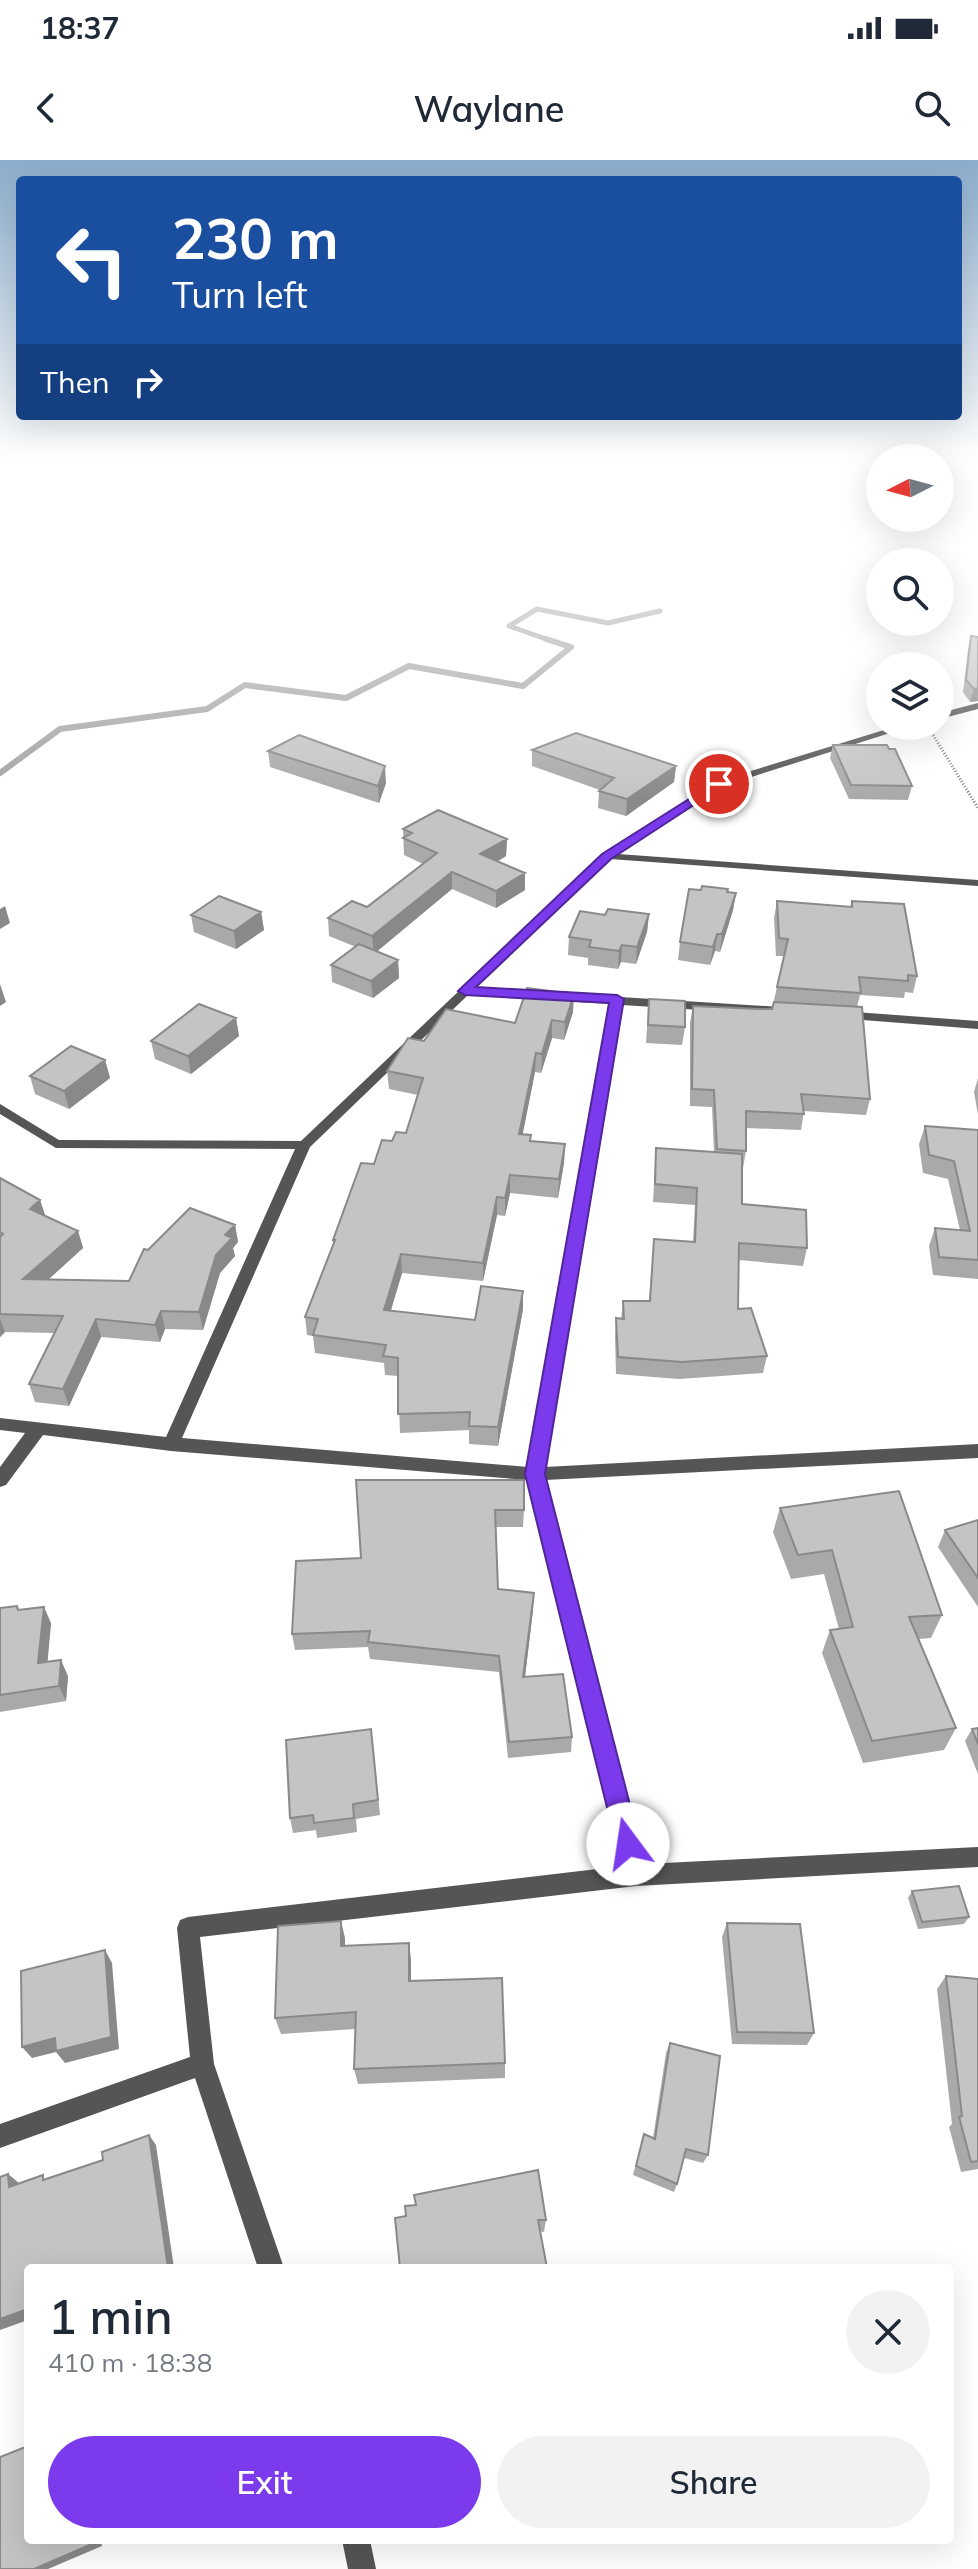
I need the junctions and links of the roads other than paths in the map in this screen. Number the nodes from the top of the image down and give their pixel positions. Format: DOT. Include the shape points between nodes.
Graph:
graph roads {
  1 [pos="978,706"];
  2 [pos="954,712"];
  3 [pos="866,739"];
  4 [pos="607,856"];
  5 [pos="978,883"];
  6 [pos="465,991"];
  7 [pos="617,999"];
  8 [pos="790,1011"];
  9 [pos="821,1013"];
  10 [pos="978,1025"];
  11 [pos="0,1108"];
  12 [pos="304,1145"];
  13 [pos="0,1424"];
  14 [pos="38,1429"];
  15 [pos="171,1444"];
  16 [pos="978,1451"];
  17 [pos="535,1474"];
  18 [pos="0,1480"];
  19 [pos="978,1857"];
  20 [pos="636,1875"];
  21 [pos="202,2064"];
  22 [pos="0,2136"];
  23 [pos="270,2264"];
  24 [pos="357,2544"];
  25 [pos="362,2569"];
  1 -- 2 [label="street"];
  3 -- 4 [label="street" via="719,784"];
  4 -- 5 [label="street"];
  4 -- 6 [label="street"];
  6 -- 7 [label="street"];
  6 -- 12 [label="street"];
  7 -- 8 [label="street"];
  7 -- 17 [label="street"];
  9 -- 10 [label="street"];
  11 -- 12 [label="street" via="56,1144"];
  12 -- 15 [label="street"];
  13 -- 14 [label="street"];
  14 -- 15 [label="street"];
  14 -- 18 [label="street"];
  15 -- 17 [label="street"];
  16 -- 17 [label="street"];
  17 -- 20 [label="street"];
  19 -- 20 [label="street"];
  20 -- 21 [label="street" via="188,1928"];
  21 -- 22 [label="street"];
  21 -- 23 [label="street"];
  24 -- 25 [label="street"];
}
